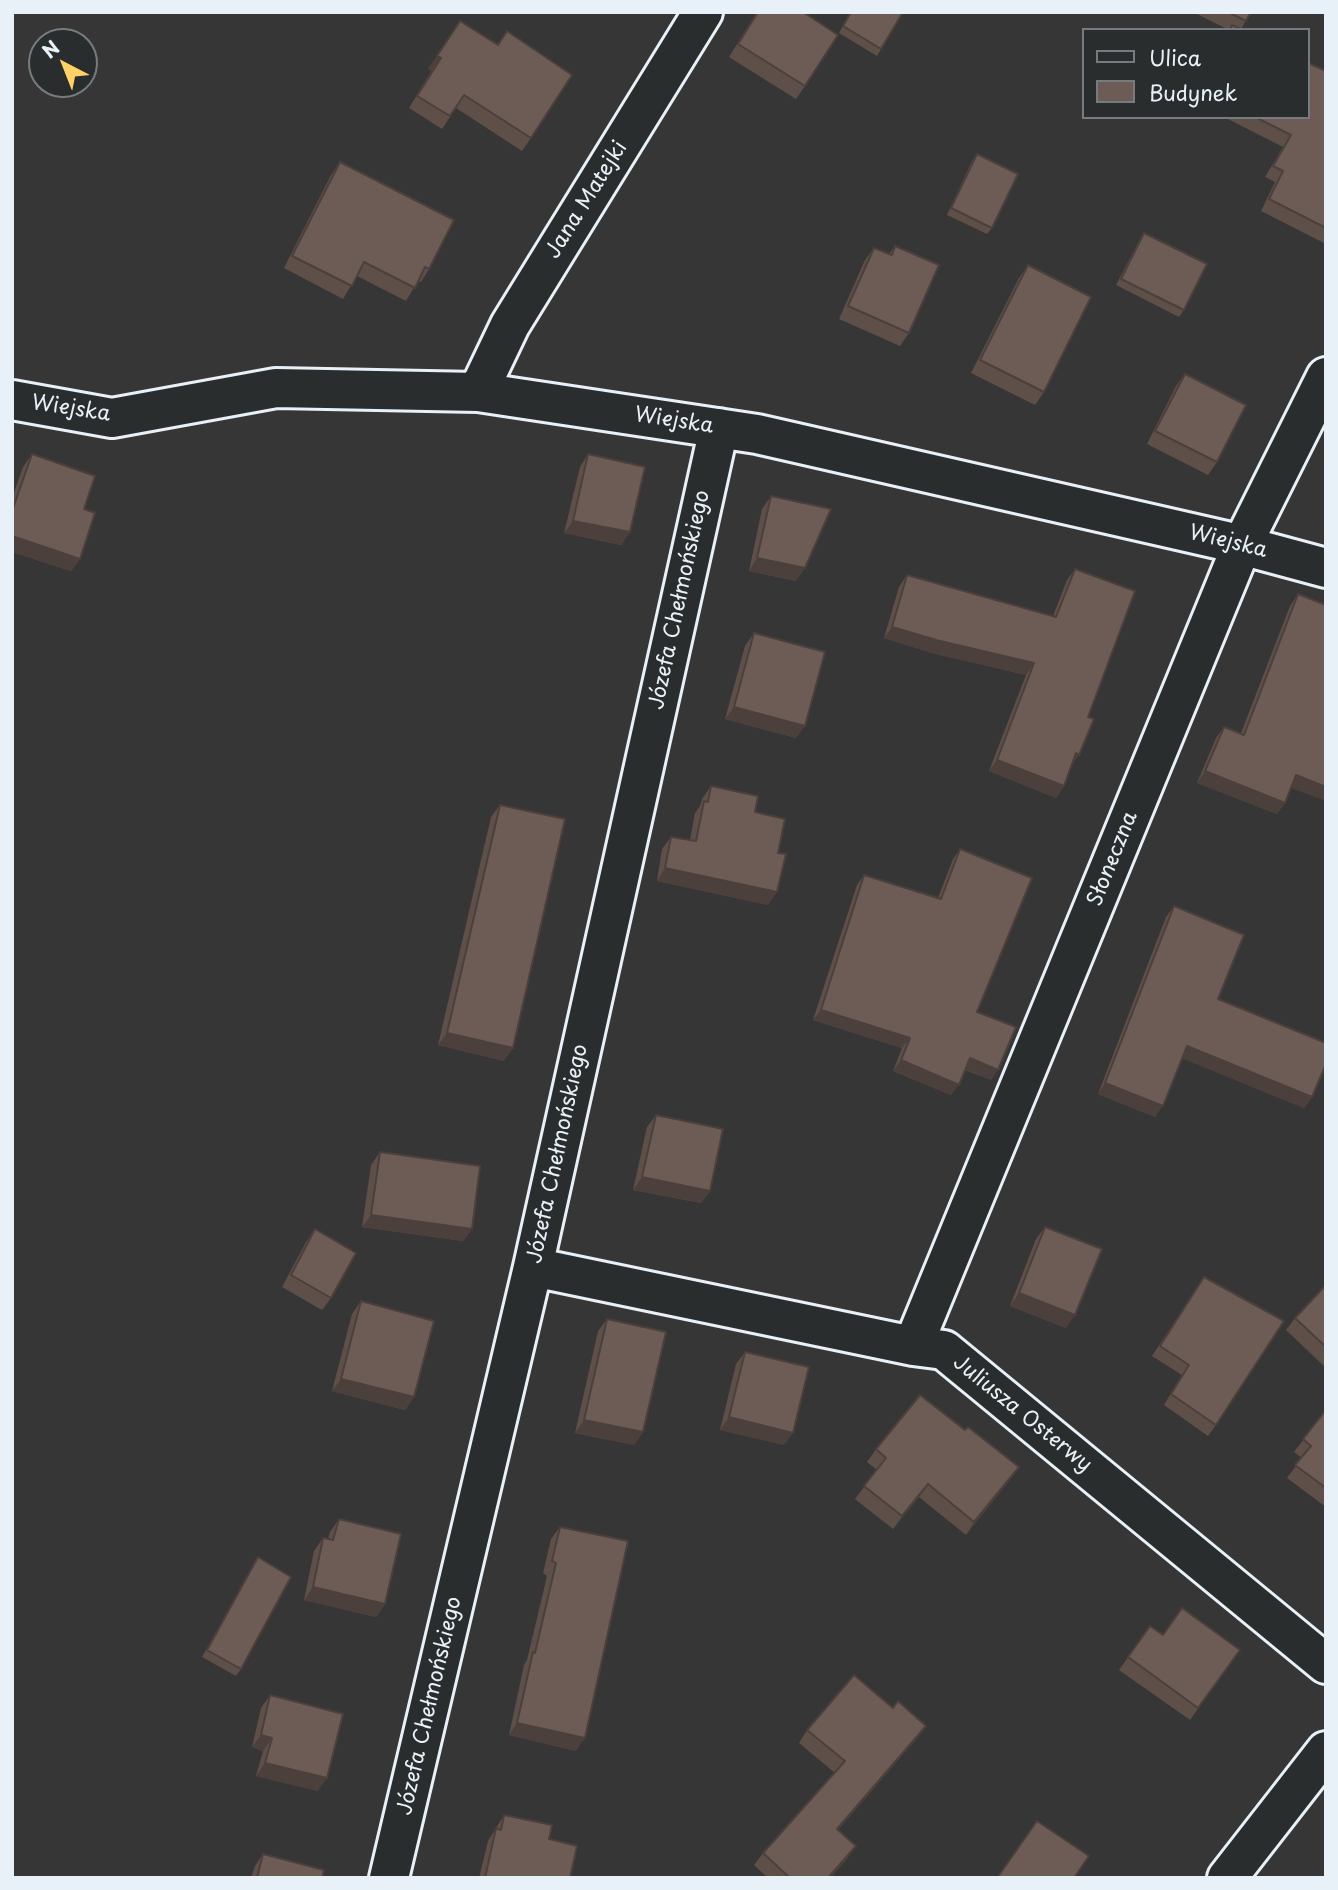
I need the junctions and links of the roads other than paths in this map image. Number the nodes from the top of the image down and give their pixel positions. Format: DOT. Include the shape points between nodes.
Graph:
graph roads {
  1 [pos="704,12"];
  2 [pos="1326,377"];
  3 [pos="478,392"];
  4 [pos="12,400"];
  5 [pos="719,428"];
  6 [pos="1242,545"];
  7 [pos="1326,568"];
  8 [pos="533,1267"];
  9 [pos="913,1346"];
  10 [pos="1326,1664"];
  11 [pos="1326,1751"];
  12 [pos="389,1878"];
  13 [pos="1227,1878"];
  1 -- 3 [label="street, Jana Matejki" via="509,325"];
  2 -- 6 [label="street, Słoneczna"];
  3 -- 4 [label="street, Wiejska" via="276,388 112,418"];
  3 -- 5 [label="street, Wiejska"];
  5 -- 6 [label="street, Wiejska"];
  5 -- 8 [label="street, Józefa Chełmońskiego"];
  6 -- 7 [label="street, Wiejska"];
  6 -- 9 [label="street, Słoneczna"];
  8 -- 9 [label="street, Juliusza Osterwy"];
  8 -- 12 [label="street, Józefa Chełmońskiego"];
  9 -- 10 [label="street, Juliusza Osterwy" via="944,1350"];
  11 -- 13 [label="street"];
}
